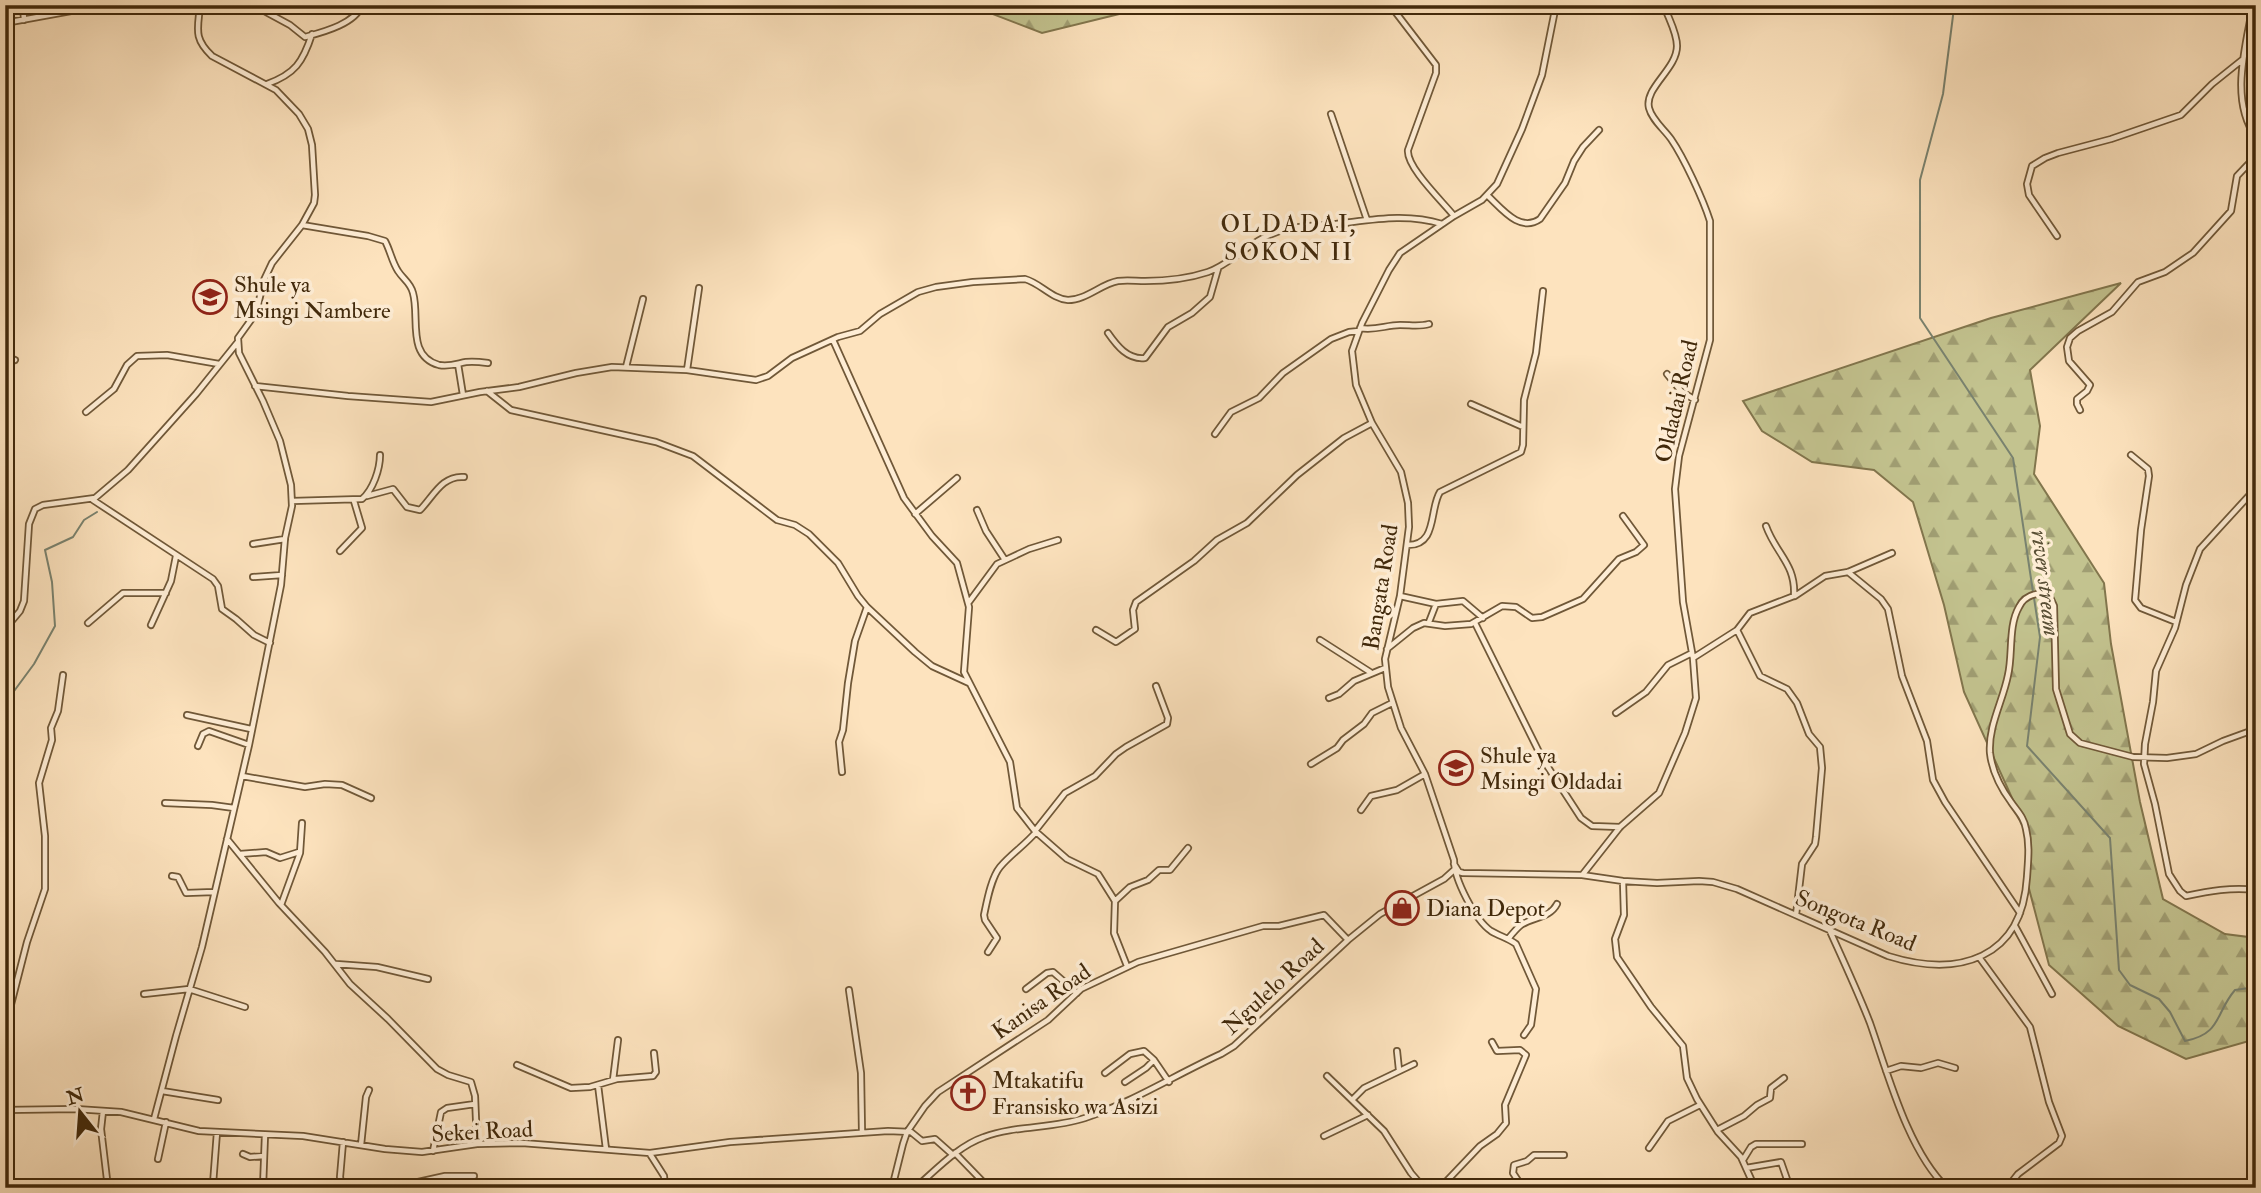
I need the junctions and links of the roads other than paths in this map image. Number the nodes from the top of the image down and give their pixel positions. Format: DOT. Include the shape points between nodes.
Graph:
graph roads {
  1 [pos="23,5"];
  2 [pos="86,5"];
  3 [pos="200,5"];
  4 [pos="261,5"];
  5 [pos="362,5"];
  6 [pos="1390,5"];
  7 [pos="1556,5"];
  8 [pos="1664,5"];
  9 [pos="2253,5"];
  10 [pos="24,20"];
  11 [pos="5,23"];
  12 [pos="312,34"];
  13 [pos="2242,60"];
  14 [pos="266,84"];
  15 [pos="1331,114"];
  16 [pos="1599,130"];
  17 [pos="2256,137"];
  18 [pos="2256,156"];
  19 [pos="1488,195"];
  20 [pos="1454,216"];
  21 [pos="1367,220"];
  22 [pos="1442,224"];
  23 [pos="302,225"];
  24 [pos="2057,236"];
  25 [pos="1218,268"];
  26 [pos="699,288"];
  27 [pos="1542,291"];
  28 [pos="643,299"];
  29 [pos="1429,324"];
  30 [pos="1359,329"];
  31 [pos="1108,333"];
  32 [pos="833,340"];
  33 [pos="237,342"];
  34 [pos="5,356"];
  35 [pos="15,360"];
  36 [pos="488,363"];
  37 [pos="219,364"];
  38 [pos="458,365"];
  39 [pos="626,367"];
  40 [pos="687,370"];
  41 [pos="1667,374"];
  42 [pos="256,386"];
  43 [pos="486,391"];
  44 [pos="463,395"];
  45 [pos="1695,400"];
  46 [pos="1471,404"];
  47 [pos="2080,410"];
  48 [pos="86,412"];
  49 [pos="1372,423"];
  50 [pos="1523,428"];
  51 [pos="1215,434"];
  52 [pos="380,455"];
  53 [pos="2131,455"];
  54 [pos="464,477"];
  55 [pos="957,478"];
  56 [pos="2256,488"];
  57 [pos="367,496"];
  58 [pos="93,500"];
  59 [pos="354,500"];
  60 [pos="292,501"];
  61 [pos="977,510"];
  62 [pos="915,514"];
  63 [pos="1623,516"];
  64 [pos="1766,526"];
  65 [pos="285,539"];
  66 [pos="1058,540"];
  67 [pos="253,544"];
  68 [pos="1407,545"];
  69 [pos="340,551"];
  70 [pos="1892,552"];
  71 [pos="176,556"];
  72 [pos="1005,560"];
  73 [pos="1848,572"];
  74 [pos="282,575"];
  75 [pos="253,577"];
  76 [pos="166,593"];
  77 [pos="1400,596"];
  78 [pos="1794,596"];
  79 [pos="968,603"];
  80 [pos="1436,604"];
  81 [pos="867,607"];
  82 [pos="1483,618"];
  83 [pos="1429,622"];
  84 [pos="2176,622"];
  85 [pos="88,623"];
  86 [pos="1475,623"];
  87 [pos="150,625"];
  88 [pos="5,629"];
  89 [pos="1096,630"];
  90 [pos="1737,630"];
  91 [pos="1321,640"];
  92 [pos="270,643"];
  93 [pos="1387,649"];
  94 [pos="1693,656"];
  95 [pos="1385,668"];
  96 [pos="1370,673"];
  97 [pos="63,675"];
  98 [pos="969,683"];
  99 [pos="1156,685"];
  100 [pos="1329,698"];
  101 [pos="1392,703"];
  102 [pos="1616,713"];
  103 [pos="187,715"];
  104 [pos="251,729"];
  105 [pos="2256,729"];
  106 [pos="249,745"];
  107 [pos="198,746"];
  108 [pos="2144,757"];
  109 [pos="1311,764"];
  110 [pos="842,772"];
  111 [pos="1425,774"];
  112 [pos="242,776"];
  113 [pos="371,798"];
  114 [pos="166,803"];
  115 [pos="234,808"];
  116 [pos="1361,810"];
  117 [pos="302,823"];
  118 [pos="1620,827"];
  119 [pos="1035,831"];
  120 [pos="227,839"];
  121 [pos="1188,848"];
  122 [pos="300,852"];
  123 [pos="239,854"];
  124 [pos="1454,867"];
  125 [pos="1582,875"];
  126 [pos="172,876"];
  127 [pos="1623,881"];
  128 [pos="2256,890"];
  129 [pos="214,891"];
  130 [pos="1115,901"];
  131 [pos="1557,904"];
  132 [pos="281,905"];
  133 [pos="2020,913"];
  134 [pos="1796,915"];
  135 [pos="2015,926"];
  136 [pos="1829,929"];
  137 [pos="1508,939"];
  138 [pos="1348,940"];
  139 [pos="988,952"];
  140 [pos="1979,957"];
  141 [pos="335,964"];
  142 [pos="1127,967"];
  143 [pos="428,979"];
  144 [pos="189,989"];
  145 [pos="1026,989"];
  146 [pos="849,990"];
  147 [pos="1077,993"];
  148 [pos="144,994"];
  149 [pos="2052,994"];
  150 [pos="245,1007"];
  151 [pos="5,1028"];
  152 [pos="1524,1035"];
  153 [pos="618,1040"];
  154 [pos="1492,1042"];
  155 [pos="1396,1051"];
  156 [pos="654,1053"];
  157 [pos="1154,1060"];
  158 [pos="1414,1064"];
  159 [pos="517,1065"];
  160 [pos="1955,1068"];
  161 [pos="1399,1070"];
  162 [pos="1886,1071"];
  163 [pos="1105,1073"];
  164 [pos="1327,1076"];
  165 [pos="1784,1078"];
  166 [pos="613,1080"];
  167 [pos="1125,1082"];
  168 [pos="1169,1082"];
  169 [pos="2256,1082"];
  170 [pos="598,1085"];
  171 [pos="369,1090"];
  172 [pos="162,1091"];
  173 [pos="218,1100"];
  174 [pos="1352,1100"];
  175 [pos="475,1104"];
  176 [pos="1700,1105"];
  177 [pos="5,1110"];
  178 [pos="103,1111"];
  179 [pos="1368,1115"];
  180 [pos="155,1119"];
  181 [pos="166,1122"];
  182 [pos="2256,1126"];
  183 [pos="1717,1130"];
  184 [pos="217,1132"];
  185 [pos="862,1132"];
  186 [pos="907,1132"];
  187 [pos="265,1135"];
  188 [pos="1324,1136"];
  189 [pos="343,1142"];
  190 [pos="477,1144"];
  191 [pos="1802,1144"];
  192 [pos="361,1145"];
  193 [pos="1649,1148"];
  194 [pos="606,1149"];
  195 [pos="433,1151"];
  196 [pos="650,1153"];
  197 [pos="243,1154"];
  198 [pos="954,1154"];
  199 [pos="1564,1155"];
  200 [pos="264,1156"];
  201 [pos="158,1159"];
  202 [pos="1743,1160"];
  203 [pos="1746,1168"];
  204 [pos="474,1176"];
  205 [pos="437,1178"];
  206 [pos="213,1184"];
  207 [pos="346,1186"];
  208 [pos="108,1188"];
  209 [pos="263,1188"];
  210 [pos="440,1188"];
  211 [pos="665,1188"];
  212 [pos="892,1188"];
  213 [pos="915,1188"];
  214 [pos="989,1188"];
  215 [pos="1424,1188"];
  216 [pos="1440,1188"];
  217 [pos="1522,1188"];
  218 [pos="1755,1188"];
  219 [pos="1790,1188"];
  220 [pos="1947,1188"];
  221 [pos="2007,1188"];
  1 -- 10 [label="street"];
  2 -- 10 [label="street"];
  3 -- 14 [label="street" via="201,45 212,56"];
  4 -- 12 [label="street" via="303,36"];
  5 -- 12 [label="street" via="354,17"];
  6 -- 20 [label="street" via="1436,65 1408,157"];
  7 -- 19 [label="street, Bangata Road" via="1536,92 1497,184"];
  8 -- 45 [label="street, Oldadai Road" via="1677,41 1676,52 1648,106 1671,139 1710,221 1710,340"];
  9 -- 13 [label="street"];
  10 -- 11 [label="street"];
  12 -- 14 [label="street" via="294,69"];
  13 -- 17 [label="street" via="2243,113"];
  13 -- 24 [label="street" via="2181,115 2034,164 2028,173 2029,195"];
  14 -- 23 [label="street" via="283,96 308,129 315,195"];
  15 -- 21 [label="street"];
  16 -- 19 [label="street" via="1583,147 1565,183 1535,223 1518,222"];
  18 -- 47 [label="street" via="2237,176 2231,212 2193,253 2165,272 2138,282 2112,312 2070,338 2069,361 2090,385 2077,399"];
  19 -- 20 [label="street, Bangata Road"];
  20 -- 22 [label="street, Bangata Road"];
  21 -- 22 [label="street" via="1415,218"];
  21 -- 25 [label="street" via="1287,228 1262,238"];
  22 -- 30 [label="street, Bangata Road" via="1397,257"];
  23 -- 33 [label="street" via="272,263 256,313"];
  23 -- 38 [label="street" via="385,241 397,270 412,289 420,351 439,365"];
  25 -- 31 [label="street" via="1210,297 1168,327 1145,358 1125,352"];
  25 -- 32 [label="street" via="1181,279 1115,282 1069,300 1025,279 936,287 900,300 860,331"];
  26 -- 40 [label="street"];
  27 -- 50 [label="street"];
  28 -- 39 [label="street"];
  29 -- 30 [label="street"];
  30 -- 49 [label="street, Bangata Road" via="1352,351 1353,368"];
  30 -- 51 [label="street" via="1331,339 1283,373 1259,398 1231,412"];
  32 -- 40 [label="street" via="789,359 762,379"];
  32 -- 62 [label="street"];
  33 -- 37 [label="street"];
  33 -- 42 [label="street"];
  34 -- 35 [label="street"];
  36 -- 38 [label="street"];
  37 -- 48 [label="street" via="167,355 137,356 114,389"];
  37 -- 58 [label="street" via="128,470"];
  38 -- 44 [label="street"];
  39 -- 40 [label="street"];
  39 -- 43 [label="street"];
  41 -- 45 [label="street"];
  42 -- 44 [label="street" via="405,401 431,402"];
  42 -- 60 [label="street" via="279,441"];
  43 -- 44 [label="street"];
  43 -- 81 [label="street" via="511,410 656,442 693,456 773,518 795,525 827,550"];
  45 -- 94 [label="street, Oldadai Road" via="1675,489 1683,602"];
  46 -- 50 [label="street"];
  49 -- 68 [label="street, Bangata Road" via="1405,482"];
  49 -- 89 [label="street" via="1345,438 1247,523 1217,540 1136,602 1132,633 1116,642"];
  50 -- 68 [label="street" via="1521,452 1440,492 1430,531 1417,544"];
  52 -- 57 [label="street"];
  53 -- 84 [label="street" via="2149,474 2135,600 2140,608"];
  54 -- 57 [label="street" via="451,478 420,510 407,507 393,489"];
  55 -- 62 [label="street"];
  56 -- 84 [label="street" via="2200,549"];
  57 -- 59 [label="street"];
  58 -- 71 [label="street"];
  58 -- 88 [label="street" via="43,505 33,511 24,601"];
  59 -- 60 [label="street"];
  59 -- 69 [label="street" via="362,528"];
  60 -- 65 [label="street"];
  61 -- 72 [label="street"];
  62 -- 79 [label="street" via="956,560"];
  63 -- 82 [label="street" via="1644,545 1619,559 1590,594 1538,618 1502,606"];
  64 -- 78 [label="street" via="1791,570"];
  65 -- 67 [label="street"];
  65 -- 74 [label="street"];
  66 -- 72 [label="street"];
  68 -- 77 [label="street, Bangata Road"];
  70 -- 73 [label="street"];
  71 -- 76 [label="street"];
  71 -- 92 [label="street" via="213,579 222,609"];
  72 -- 79 [label="street"];
  73 -- 78 [label="street" via="1825,576"];
  73 -- 133 [label="street" via="1888,609 1902,676 1927,741 1933,780"];
  74 -- 75 [label="street"];
  74 -- 92 [label="street"];
  76 -- 85 [label="street" via="123,593"];
  76 -- 87 [label="street"];
  77 -- 80 [label="street"];
  77 -- 93 [label="street, Bangata Road"];
  78 -- 90 [label="street" via="1753,611"];
  79 -- 98 [label="street" via="964,666"];
  80 -- 82 [label="street" via="1463,601"];
  80 -- 83 [label="street"];
  81 -- 98 [label="street" via="932,666"];
  81 -- 110 [label="street" via="855,641 839,742"];
  82 -- 86 [label="street"];
  83 -- 86 [label="street" via="1446,626"];
  83 -- 93 [label="street" via="1413,628"];
  84 -- 108 [label="street" via="2156,671"];
  86 -- 118 [label="street" via="1542,758 1581,818 1591,826"];
  90 -- 94 [label="street"];
  90 -- 134 [label="street" via="1760,676 1787,689 1821,750 1815,844 1802,864"];
  91 -- 96 [label="street"];
  92 -- 104 [label="street"];
  93 -- 95 [label="street, Bangata Road"];
  94 -- 102 [label="street" via="1668,665 1646,692"];
  94 -- 118 [label="street, Oldadai Road" via="1694,708 1664,785"];
  95 -- 96 [label="street"];
  95 -- 101 [label="street, Bangata Road"];
  96 -- 100 [label="street"];
  97 -- 151 [label="street" via="39,783 46,836 45,889"];
  98 -- 119 [label="street" via="1010,762 1017,808"];
  99 -- 119 [label="street" via="1167,724 1126,747 1094,776 1065,793"];
  101 -- 109 [label="street" via="1372,713 1338,748"];
  101 -- 111 [label="street, Bangata Road"];
  103 -- 104 [label="street"];
  104 -- 106 [label="street"];
  105 -- 108 [label="street" via="2196,754"];
  106 -- 107 [label="street" via="209,731"];
  106 -- 112 [label="street"];
  108 -- 128 [label="street" via="2165,861 2180,891 2186,896"];
  108 -- 133 [label="street, Songota Road" via="2080,743 2070,734 2056,689 2054,606 2046,593 2023,601 1990,750 1998,781 2027,831 2026,896"];
  111 -- 116 [label="street" via="1397,790 1371,796"];
  111 -- 124 [label="street, Bangata Road"];
  112 -- 113 [label="street" via="297,786 342,785"];
  112 -- 115 [label="street"];
  114 -- 115 [label="street"];
  115 -- 120 [label="street"];
  117 -- 122 [label="street"];
  118 -- 125 [label="street, Oldadai Road"];
  119 -- 130 [label="street" via="1070,860 1095,871"];
  119 -- 139 [label="street" via="996,874 984,915 997,938"];
  120 -- 123 [label="street"];
  120 -- 129 [label="street"];
  121 -- 130 [label="street" via="1170,870 1159,870"];
  122 -- 123 [label="street" via="280,858 266,852"];
  122 -- 132 [label="street"];
  123 -- 132 [label="street"];
  124 -- 125 [label="street, Songota Road" via="1463,873"];
  124 -- 137 [label="street, Bangata Road" via="1479,918"];
  124 -- 138 [label="street, Ngulelo Road" via="1444,879 1380,914"];
  125 -- 127 [label="street, Songota Road"];
  126 -- 129 [label="street" via="178,877 186,893"];
  127 -- 134 [label="street, Songota Road" via="1713,882"];
  127 -- 176 [label="street" via="1624,915 1615,939 1617,957 1684,1046 1687,1078"];
  129 -- 144 [label="street"];
  130 -- 142 [label="street" via="1114,933"];
  131 -- 137 [label="street" via="1548,914 1522,924"];
  132 -- 141 [label="street"];
  133 -- 135 [label="street, Songota Road"];
  134 -- 136 [label="street, Songota Road"];
  135 -- 140 [label="street, Songota Road"];
  135 -- 149 [label="street"];
  136 -- 140 [label="street, Songota Road" via="1912,963 1942,965"];
  136 -- 162 [label="street"];
  137 -- 152 [label="street" via="1518,947 1536,989 1531,1025"];
  138 -- 142 [label="street, Kanisa Road" via="1328,917 1319,915 1263,926"];
  138 -- 168 [label="street, Ngulelo Road" via="1234,1046"];
  140 -- 221 [label="street" via="2032,1032 2062,1136"];
  141 -- 143 [label="street" via="377,967"];
  141 -- 175 [label="street" via="433,1066 471,1082"];
  142 -- 147 [label="street, Kanisa Road"];
  144 -- 148 [label="street"];
  144 -- 150 [label="street"];
  144 -- 172 [label="street"];
  145 -- 147 [label="street" via="1053,972"];
  146 -- 185 [label="street" via="861,1073"];
  147 -- 186 [label="street, Kanisa Road" via="1027,1035 938,1092"];
  153 -- 166 [label="street"];
  154 -- 216 [label="street" via="1497,1051 1520,1050 1527,1055 1506,1105 1506,1123"];
  155 -- 161 [label="street"];
  156 -- 166 [label="street" via="653,1076"];
  157 -- 163 [label="street" via="1147,1052 1135,1052"];
  157 -- 167 [label="street"];
  157 -- 168 [label="street"];
  158 -- 161 [label="street"];
  159 -- 170 [label="street" via="571,1088"];
  160 -- 162 [label="street" via="1938,1063"];
  161 -- 174 [label="street" via="1364,1088"];
  162 -- 220 [label="street" via="1923,1157"];
  164 -- 174 [label="street"];
  165 -- 183 [label="street" via="1771,1088 1770,1098"];
  166 -- 170 [label="street"];
  168 -- 198 [label="street, Ngulelo Road" via="1084,1119 981,1137"];
  169 -- 182 [label="street" via="2250,1102"];
  170 -- 194 [label="street"];
  171 -- 192 [label="street"];
  172 -- 173 [label="street"];
  172 -- 180 [label="street"];
  174 -- 179 [label="street"];
  175 -- 190 [label="street"];
  175 -- 195 [label="street" via="441,1112"];
  176 -- 183 [label="street"];
  176 -- 193 [label="street" via="1668,1121"];
  177 -- 178 [label="street, Sekei Road"];
  178 -- 180 [label="street, Sekei Road"];
  178 -- 208 [label="street"];
  179 -- 188 [label="street"];
  179 -- 215 [label="street"];
  180 -- 181 [label="street, Sekei Road"];
  181 -- 184 [label="street, Sekei Road"];
  181 -- 201 [label="street"];
  183 -- 202 [label="street"];
  184 -- 187 [label="street, Sekei Road"];
  184 -- 206 [label="street"];
  185 -- 186 [label="street, Sekei Road"];
  185 -- 196 [label="street, Sekei Road"];
  186 -- 198 [label="street, Sekei Road" via="922,1141 935,1139"];
  186 -- 212 [label="street, Kanisa Road"];
  187 -- 189 [label="street, Sekei Road"];
  187 -- 200 [label="street"];
  189 -- 192 [label="street, Sekei Road"];
  189 -- 207 [label="street" via="340,1177"];
  190 -- 194 [label="street, Sekei Road"];
  190 -- 195 [label="street, Sekei Road"];
  191 -- 202 [label="street" via="1756,1144"];
  192 -- 195 [label="street, Sekei Road"];
  194 -- 196 [label="street, Sekei Road"];
  196 -- 211 [label="street" via="664,1176"];
  197 -- 200 [label="street"];
  198 -- 213 [label="street, Ngulelo Road"];
  198 -- 214 [label="street"];
  199 -- 217 [label="street" via="1534,1155 1514,1165 1513,1173"];
  200 -- 209 [label="street"];
  202 -- 203 [label="street"];
  203 -- 218 [label="street"];
  203 -- 219 [label="street" via="1781,1162"];
  204 -- 205 [label="street"];
  205 -- 207 [label="street" via="400,1186"];
  205 -- 210 [label="street"];
}
